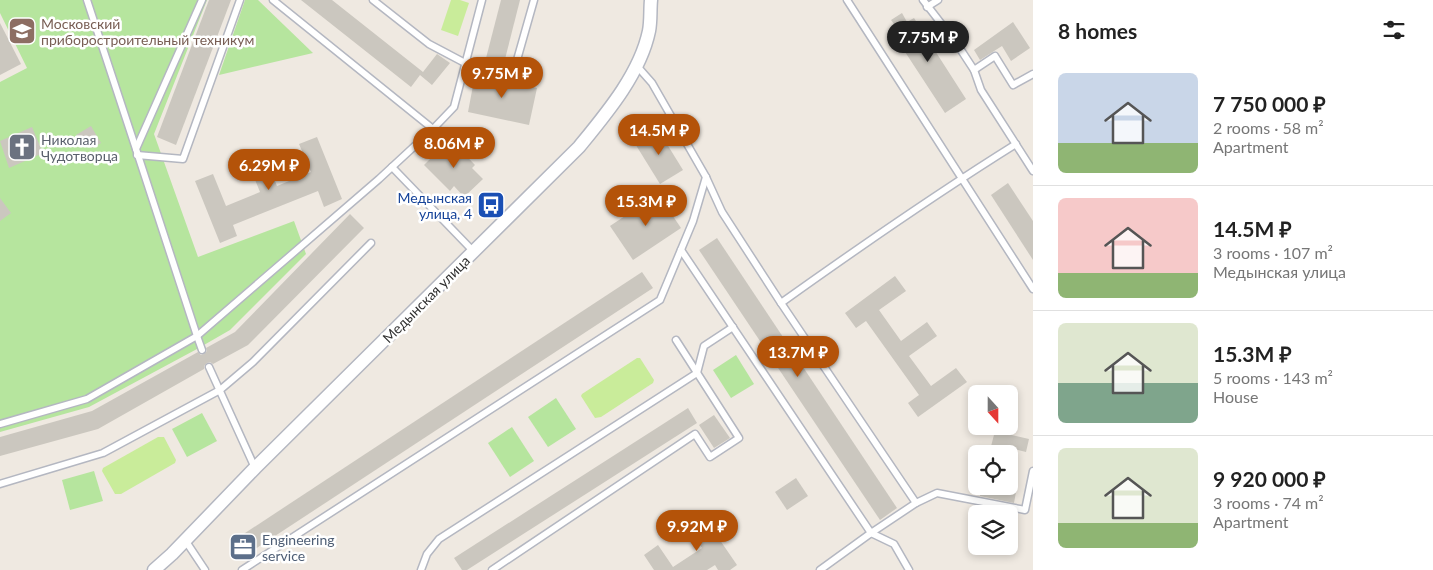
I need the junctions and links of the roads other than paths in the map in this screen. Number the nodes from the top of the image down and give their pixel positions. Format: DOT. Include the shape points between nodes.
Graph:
graph roads {
  1 [pos="87,0"];
  2 [pos="202,0"];
  3 [pos="240,0"];
  4 [pos="273,0"];
  5 [pos="373,0"];
  6 [pos="482,0"];
  7 [pos="534,0"];
  8 [pos="651,0"];
  9 [pos="848,0"];
  10 [pos="923,0"];
  11 [pos="938,0"];
  12 [pos="928,7"];
  13 [pos="465,63"];
  14 [pos="637,66"];
  15 [pos="974,70"];
  16 [pos="1033,74"];
  17 [pos="433,129"];
  18 [pos="1016,144"];
  19 [pos="136,152"];
  20 [pos="392,167"];
  21 [pos="1033,171"];
  22 [pos="706,177"];
  23 [pos="962,178"];
  24 [pos="371,243"];
  25 [pos="681,250"];
  26 [pos="474,252"];
  27 [pos="1033,289"];
  28 [pos="781,303"];
  29 [pos="733,327"];
  30 [pos="197,336"];
  31 [pos="676,340"];
  32 [pos="202,350"];
  33 [pos="209,366"];
  34 [pos="697,373"];
  35 [pos="220,390"];
  36 [pos="0,424"];
  37 [pos="255,468"];
  38 [pos="1033,471"];
  39 [pos="0,484"];
  40 [pos="916,503"];
  41 [pos="871,533"];
  42 [pos="185,540"];
  43 [pos="154,570"];
  44 [pos="205,570"];
  45 [pos="242,570"];
  46 [pos="421,570"];
  47 [pos="492,570"];
  48 [pos="820,570"];
  49 [pos="908,570"];
  1 -- 19 [label="lane"];
  2 -- 19 [label="lane"];
  3 -- 19 [label="lane" via="183,158"];
  4 -- 17 [label="lane"];
  5 -- 13 [label="lane" via="429,44"];
  6 -- 13 [label="lane"];
  7 -- 13 [label="lane" via="513,74"];
  8 -- 14 [label="street, Медынская улица" via="649,31"];
  9 -- 23 [label="lane"];
  10 -- 12 [label="lane"];
  11 -- 12 [label="lane"];
  12 -- 15 [label="lane"];
  13 -- 17 [label="lane" via="454,107"];
  14 -- 22 [label="lane" via="652,83"];
  14 -- 26 [label="street, Медынская улица" via="606,114 578,147"];
  15 -- 16 [label="lane" via="995,56 1013,85"];
  15 -- 18 [label="lane" via="981,90"];
  17 -- 20 [label="lane"];
  18 -- 21 [label="lane"];
  18 -- 23 [label="lane"];
  19 -- 30 [label="lane"];
  20 -- 26 [label="lane"];
  20 -- 30 [label="lane"];
  22 -- 25 [label="lane"];
  22 -- 28 [label="lane" via="722,212"];
  23 -- 27 [label="lane"];
  23 -- 28 [label="lane"];
  24 -- 35 [label="lane" via="253,362"];
  25 -- 29 [label="lane"];
  25 -- 45 [label="lane" via="660,300"];
  26 -- 37 [label="street, Медынская улица"];
  28 -- 40 [label="lane"];
  29 -- 34 [label="lane" via="704,346"];
  29 -- 41 [label="lane"];
  30 -- 32 [label="lane"];
  30 -- 36 [label="lane" via="87,399"];
  31 -- 34 [label="lane"];
  33 -- 35 [label="lane"];
  34 -- 46 [label="lane" via="439,538 427,554"];
  34 -- 47 [label="lane" via="739,438 710,457 695,434"];
  35 -- 37 [label="lane"];
  35 -- 39 [label="lane" via="103,453"];
  37 -- 42 [label="street, Медынская улица"];
  38 -- 40 [label="lane" via="1025,510 937,492"];
  40 -- 41 [label="lane"];
  41 -- 48 [label="lane"];
  41 -- 49 [label="lane" via="894,544"];
  42 -- 43 [label="street, Медынская улица"];
  42 -- 44 [label="lane"];
}
